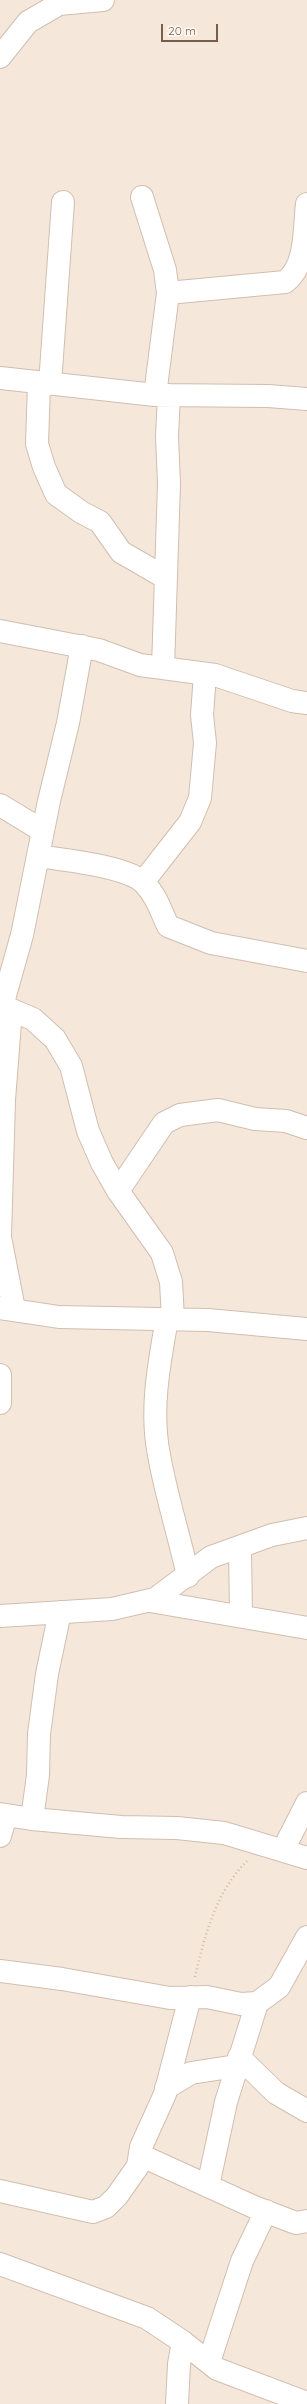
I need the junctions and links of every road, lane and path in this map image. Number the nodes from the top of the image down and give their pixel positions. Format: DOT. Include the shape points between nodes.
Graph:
graph roads {
  1 [pos="103,0"];
  2 [pos="36,9"];
  3 [pos="0,57"];
  4 [pos="142,197"];
  5 [pos="63,202"];
  6 [pos="307,204"];
  7 [pos="168,293"];
  8 [pos="1,375"];
  9 [pos="45,384"];
  10 [pos="162,395"];
  11 [pos="307,399"];
  12 [pos="166,578"];
  13 [pos="0,630"];
  14 [pos="82,646"];
  15 [pos="163,668"];
  16 [pos="205,674"];
  17 [pos="307,703"];
  18 [pos="0,804"];
  19 [pos="43,831"];
  20 [pos="38,856"];
  21 [pos="143,882"];
  22 [pos="307,961"];
  23 [pos="4,1007"];
  24 [pos="307,1128"];
  25 [pos="118,1191"];
  26 [pos="7,1309"];
  27 [pos="170,1319"];
  28 [pos="307,1329"];
  29 [pos="0,1375"];
  30 [pos="0,1384"];
  31 [pos="0,1403"];
  32 [pos="307,1528"];
  33 [pos="240,1547"];
  34 [pos="188,1576"];
  35 [pos="150,1601"];
  36 [pos="60,1612"];
  37 [pos="0,1616"];
  38 [pos="241,1616"];
  39 [pos="307,1628"];
  40 [pos="307,1802"];
  41 [pos="3,1814"];
  42 [pos="32,1819"];
  43 [pos="0,1836"];
  44 [pos="274,1847"];
  45 [pos="307,1858"];
  46 [pos="307,1937"];
  47 [pos="0,1971"];
  48 [pos="190,1997"];
  49 [pos="257,2003"];
  50 [pos="238,2062"];
  51 [pos="166,2088"];
  52 [pos="307,2111"];
  53 [pos="140,2155"];
  54 [pos="208,2186"];
  55 [pos="0,2192"];
  56 [pos="266,2211"];
  57 [pos="307,2222"];
  58 [pos="0,2264"];
  59 [pos="183,2342"];
  60 [pos="209,2362"];
  61 [pos="307,2403"];
  62 [pos="177,2404"];
  1 -- 2 [label="street"];
  2 -- 3 [label="street"];
  4 -- 7 [label="street" via="165,270"];
  5 -- 9 [label="street"];
  6 -- 7 [label="street" via="300,262 294,276 285,282"];
  7 -- 10 [label="street"];
  8 -- 9 [label="street"];
  9 -- 10 [label="street"];
  9 -- 12 [label="street" via="37,444 56,494 80,512 100,522 121,552"];
  10 -- 11 [label="street"];
  10 -- 12 [label="street" via="169,484"];
  12 -- 15 [label="street"];
  13 -- 14 [label="street"];
  14 -- 15 [label="street" via="140,664"];
  14 -- 19 [label="street" via="68,723"];
  15 -- 16 [label="street"];
  16 -- 17 [label="street" via="215,675 292,701"];
  16 -- 21 [label="street" via="202,716 205,743 200,798 190,822"];
  18 -- 19 [label="street"];
  19 -- 20 [label="street"];
  20 -- 21 [label="street" via="125,873"];
  20 -- 23 [label="street"];
  21 -- 22 [label="street" via="154,894 168,926 212,943"];
  23 -- 25 [label="street" via="33,1019 55,1039 71,1066 88,1131"];
  23 -- 26 [label="street" via="0,1237"];
  24 -- 25 [label="street" via="286,1121 255,1119 218,1110 180,1115 164,1123"];
  25 -- 27 [label="street" via="162,1252 171,1282"];
  26 -- 27 [label="street" via="59,1317"];
  27 -- 28 [label="street"];
  27 -- 34 [label="street" via="160,1361 155,1403 158,1454"];
  29 -- 30 [label="street"];
  30 -- 31 [label="street"];
  32 -- 33 [label="street" via="272,1535"];
  33 -- 34 [label="street" via="211,1557"];
  33 -- 38 [label="street"];
  34 -- 35 [label="street"];
  35 -- 36 [label="street" via="112,1610"];
  35 -- 38 [label="street"];
  36 -- 37 [label="street"];
  36 -- 42 [label="street" via="47,1674"];
  38 -- 39 [label="street"];
  40 -- 44 [label="street"];
  41 -- 42 [label="street"];
  41 -- 43 [label="street"];
  42 -- 44 [label="street" via="224,1833"];
  44 -- 45 [label="street"];
  44 -- 48 [label="path" via="245,1863 220,1894 203,1945"];
  46 -- 49 [label="street" via="279,1987"];
  47 -- 48 [label="street" via="170,1998"];
  48 -- 49 [label="street" via="207,1997 241,2004"];
  48 -- 51 [label="street"];
  49 -- 50 [label="street"];
  50 -- 51 [label="street" via="191,2073"];
  50 -- 52 [label="street" via="276,2093"];
  50 -- 54 [label="street" via="224,2109"];
  51 -- 53 [label="street"];
  53 -- 54 [label="street"];
  53 -- 55 [label="street" via="138,2166 117,2196 106,2207 93,2212"];
  54 -- 56 [label="street"];
  56 -- 57 [label="street" via="296,2223"];
  56 -- 60 [label="street" via="242,2261"];
  58 -- 59 [label="street" via="147,2318"];
  59 -- 60 [label="street"];
  59 -- 62 [label="street"];
  60 -- 61 [label="street" via="217,2369"];
}
